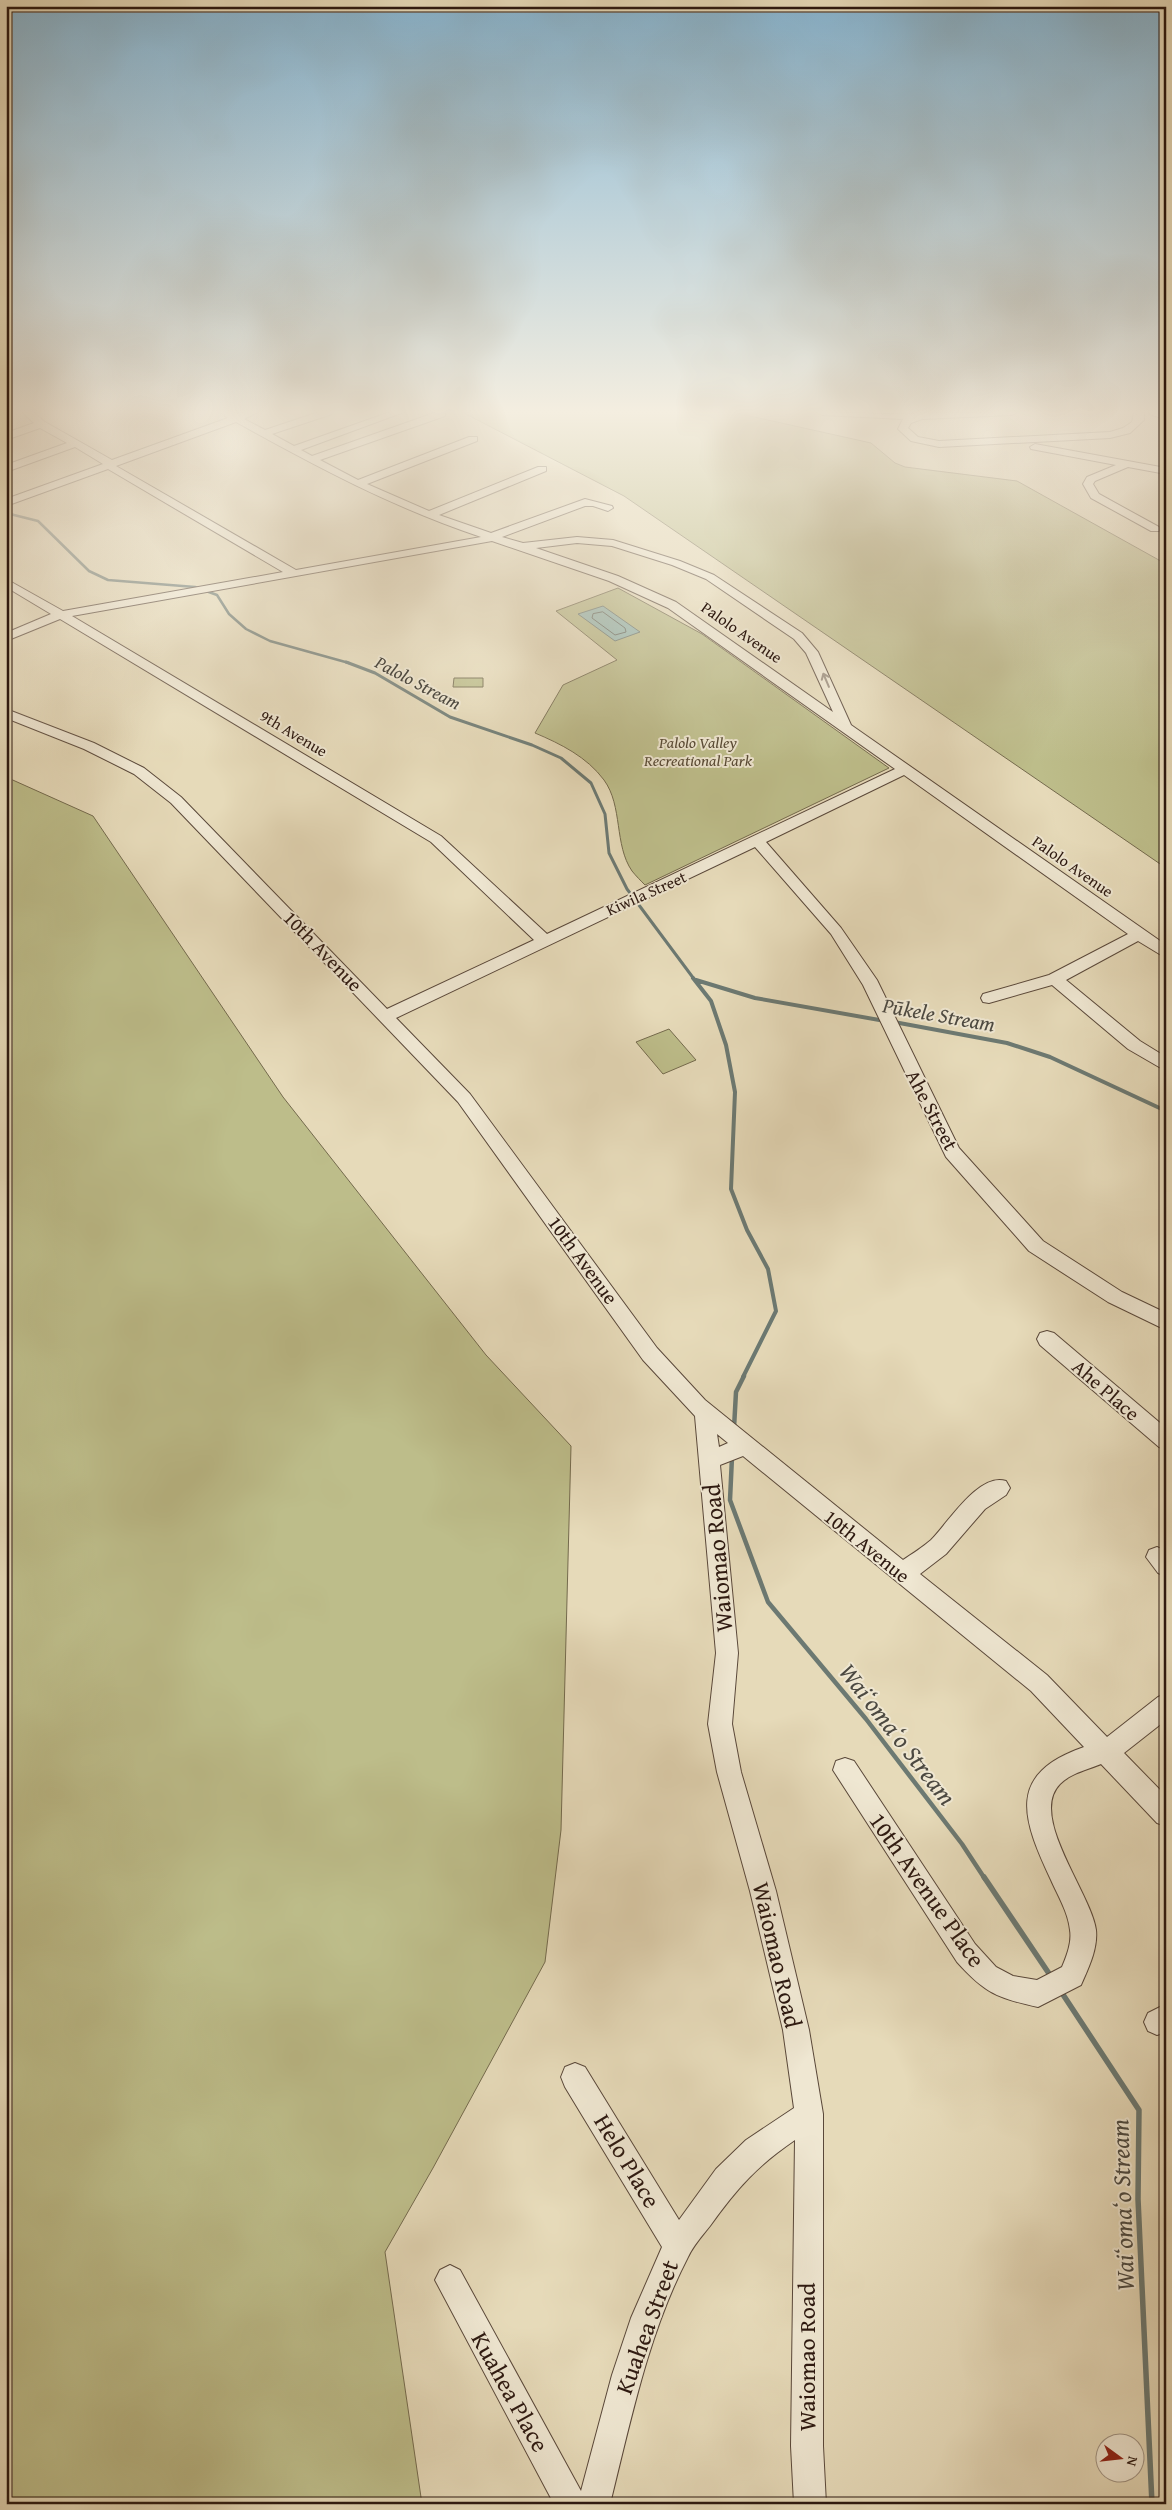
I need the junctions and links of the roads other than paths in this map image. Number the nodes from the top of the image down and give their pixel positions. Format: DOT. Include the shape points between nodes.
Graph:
graph roads {
  1 [pos="218,529"];
  2 [pos="472,529"];
  3 [pos="512,529"];
  4 [pos="493,536"];
  5 [pos="520,546"];
  6 [pos="294,574"];
  7 [pos="6,582"];
  8 [pos="198,592"];
  9 [pos="60,615"];
  10 [pos="6,637"];
  11 [pos="6,712"];
  12 [pos="845,725"];
  13 [pos="905,769"];
  14 [pos="758,842"];
  15 [pos="620,904"];
  16 [pos="1139,934"];
  17 [pos="544,940"];
  18 [pos="1166,953"];
  19 [pos="1055,979"];
  20 [pos="989,998"];
  21 [pos="386,1016"];
  22 [pos="1166,1065"];
  23 [pos="1166,1322"];
  24 [pos="1047,1338"];
  25 [pos="705,1412"];
  26 [pos="1166,1441"];
  27 [pos="745,1446"];
  28 [pos="709,1460"];
  29 [pos="999,1488"];
  30 [pos="902,1574"];
  31 [pos="1166,1705"];
  32 [pos="1107,1750"];
  33 [pos="845,1770"];
  34 [pos="1166,1814"];
  35 [pos="575,2077"];
  36 [pos="809,2114"];
  37 [pos="678,2245"];
  38 [pos="450,2280"];
  39 [pos="571,2504"];
  40 [pos="594,2504"];
  41 [pos="810,2504"];
  1 -- 6 [label="street"];
  2 -- 4 [label="street, Palolo Avenue"];
  3 -- 4 [label="street"];
  4 -- 5 [label="street, Palolo Avenue"];
  4 -- 6 [label="street"];
  5 -- 12 [label="street, Palolo Avenue" via="619,580 672,605"];
  12 -- 5 [label="street, one-way" via="812,652 798,636 710,577 654,555 605,541 576,540"];
  6 -- 8 [label="street"];
  7 -- 9 [label="street, 9th Avenue"];
  8 -- 9 [label="street"];
  9 -- 10 [label="street"];
  9 -- 17 [label="street, 9th Avenue" via="436,839"];
  11 -- 21 [label="street, 10th Avenue" via="89,746 138,771 176,800"];
  12 -- 13 [label="street, Palolo Avenue"];
  13 -- 14 [label="street, Kiwila Street"];
  13 -- 16 [label="street, Palolo Avenue"];
  14 -- 15 [label="street, Kiwila Street"];
  14 -- 23 [label="street, Ahe Street" via="836,931 871,984 952,1152 1036,1246 1115,1297"];
  15 -- 17 [label="street, Kiwila Street"];
  16 -- 18 [label="street, Palolo Avenue"];
  16 -- 19 [label="street"];
  17 -- 21 [label="street, Kiwila Street"];
  19 -- 20 [label="street"];
  19 -- 22 [label="street" via="1134,1045"];
  21 -- 25 [label="street, 10th Avenue" via="464,1098 650,1354"];
  24 -- 26 [label="street, Ahe Place"];
  25 -- 27 [label="street, 10th Avenue"];
  25 -- 28 [label="street, Waiomao Road"];
  27 -- 28 [label="street"];
  27 -- 30 [label="street, 10th Avenue"];
  28 -- 36 [label="street, Waiomao Road" via="727,1653 720,1724 729,1772 763,1890 796,2030"];
  29 -- 30 [label="street" via="977,1502 938,1547"];
  30 -- 32 [label="street, 10th Avenue" via="1039,1683"];
  31 -- 32 [label="street"];
  32 -- 33 [label="street, 10th Avenue Place" via="1075,1761 1050,1777 1038,1795 1039,1824 1083,1928 1083,1949 1072,1976 1038,1994 1010,1988 987,1976 966,1953"];
  32 -- 34 [label="street, 10th Avenue"];
  35 -- 37 [label="street, Helo Place"];
  36 -- 37 [label="street, Kuahea Street" via="756,2150 726,2179"];
  36 -- 41 [label="street, Waiomao Road" via="807,2446"];
  37 -- 40 [label="street, Kuahea Street" via="646,2318 626,2375"];
  38 -- 39 [label="street, Kuahea Place"];
}
